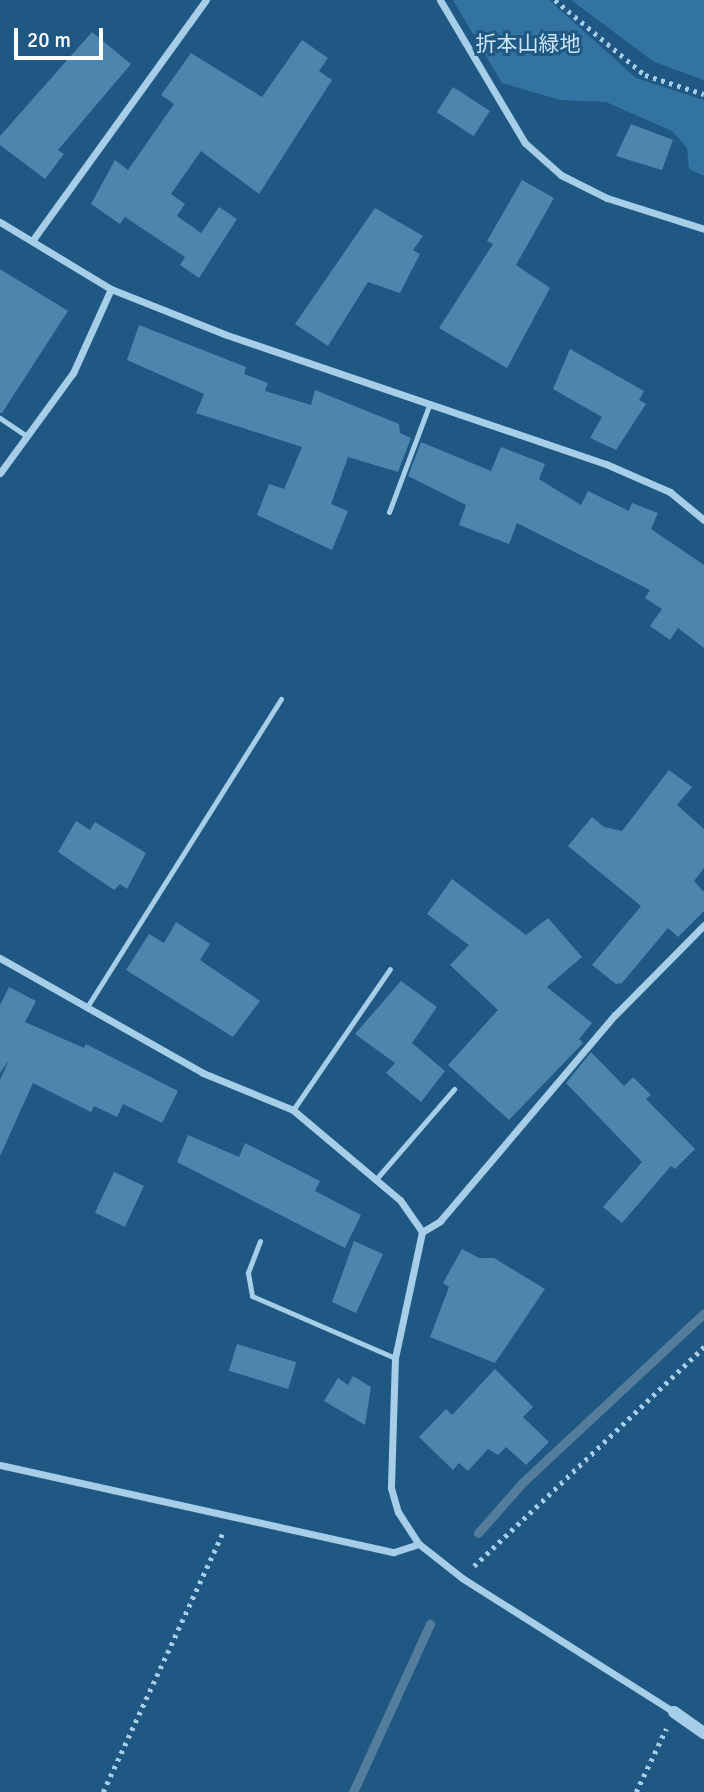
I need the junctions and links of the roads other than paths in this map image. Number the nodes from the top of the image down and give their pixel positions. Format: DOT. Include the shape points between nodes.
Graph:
graph roads {
  1 [pos="206,0"];
  2 [pos="440,0"];
  3 [pos="0,222"];
  4 [pos="704,229"];
  5 [pos="32,241"];
  6 [pos="111,289"];
  7 [pos="430,402"];
  8 [pos="0,418"];
  9 [pos="27,436"];
  10 [pos="0,472"];
  11 [pos="389,512"];
  12 [pos="704,520"];
  13 [pos="281,699"];
  14 [pos="704,925"];
  15 [pos="0,958"];
  16 [pos="390,969"];
  17 [pos="87,1007"];
  18 [pos="454,1089"];
  19 [pos="293,1110"];
  20 [pos="377,1178"];
  21 [pos="422,1232"];
  22 [pos="260,1241"];
  23 [pos="396,1358"];
  24 [pos="0,1465"];
  25 [pos="419,1544"];
  26 [pos="674,1712"];
  27 [pos="704,1733"];
  1 -- 5 [label="street"];
  2 -- 4 [label="street" via="525,144 552,167 607,198"];
  3 -- 5 [label="street"];
  5 -- 6 [label="street"];
  6 -- 7 [label="street" via="224,334"];
  6 -- 9 [label="street" via="73,373"];
  7 -- 11 [label="lane"];
  7 -- 12 [label="street" via="606,464 670,492"];
  8 -- 9 [label="lane"];
  9 -- 10 [label="street"];
  13 -- 17 [label="lane"];
  14 -- 21 [label="street" via="615,1015 440,1221"];
  15 -- 17 [label="street"];
  16 -- 19 [label="lane"];
  17 -- 19 [label="street" via="203,1073"];
  18 -- 20 [label="lane"];
  19 -- 20 [label="street"];
  20 -- 21 [label="street" via="400,1200"];
  21 -- 23 [label="street"];
  22 -- 23 [label="lane" via="248,1273 252,1296"];
  23 -- 25 [label="street" via="391,1488 398,1512"];
  24 -- 25 [label="street" via="394,1552"];
  25 -- 26 [label="street" via="462,1578"];
  26 -- 27 [label="street"];
}
